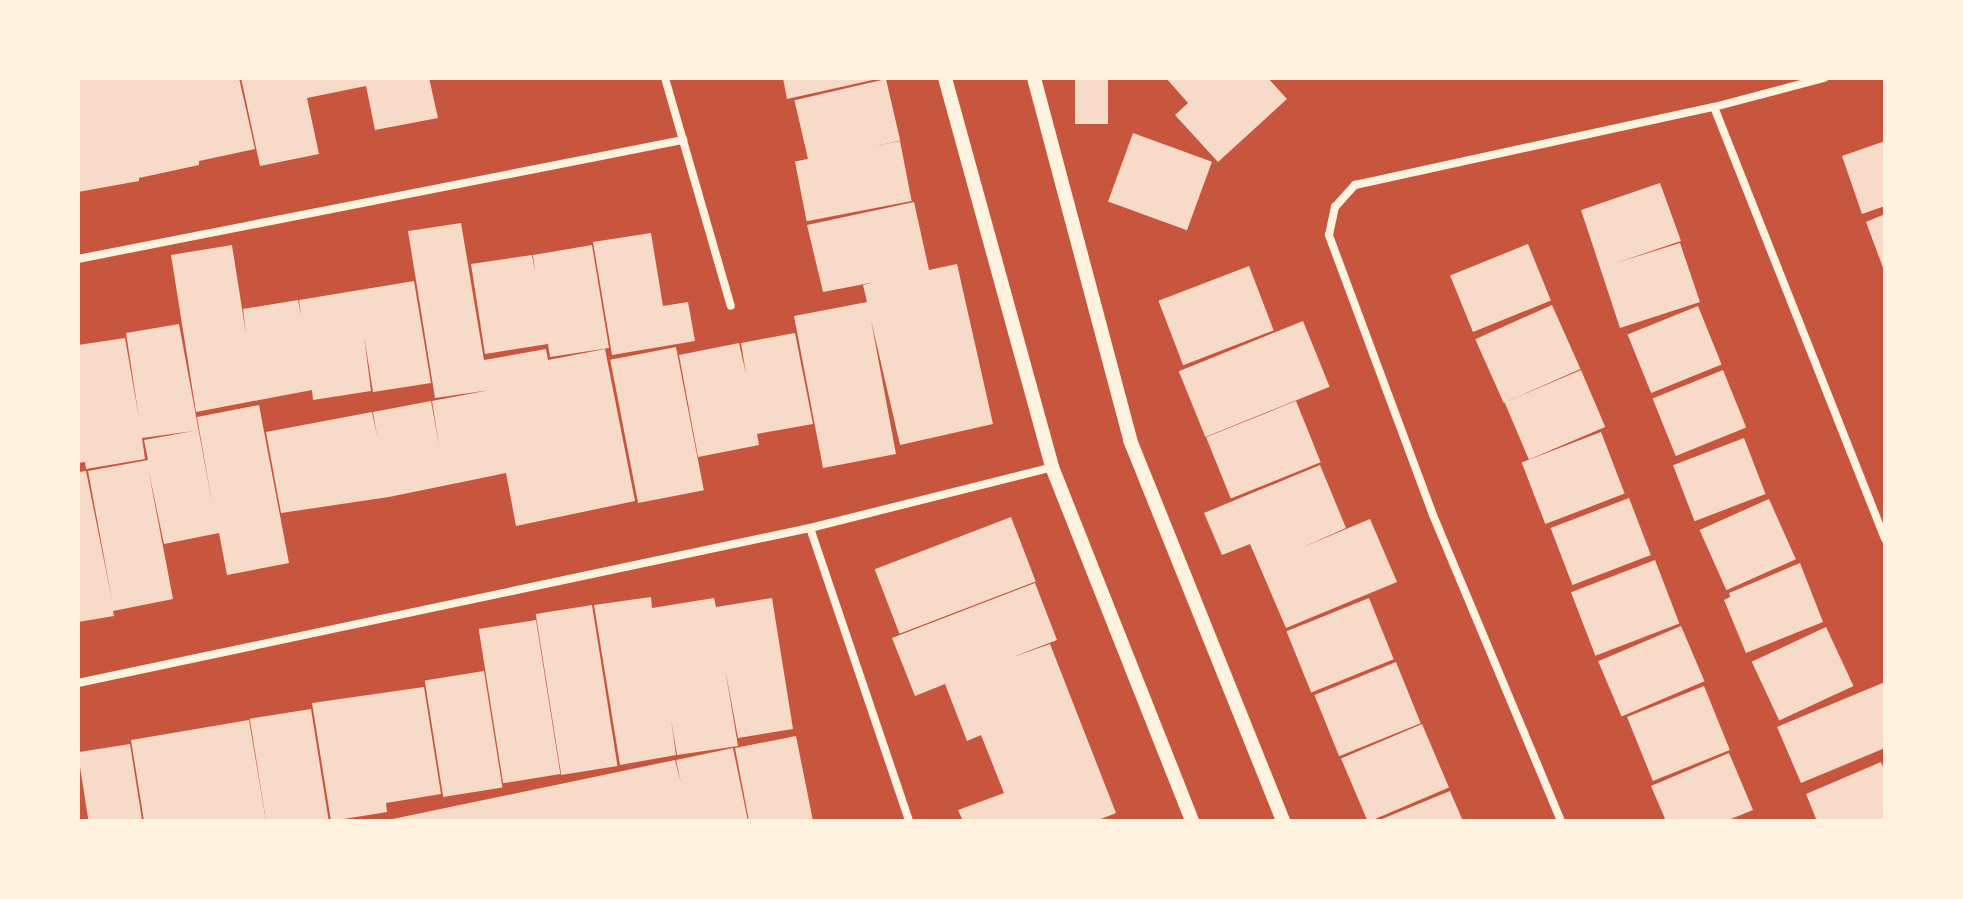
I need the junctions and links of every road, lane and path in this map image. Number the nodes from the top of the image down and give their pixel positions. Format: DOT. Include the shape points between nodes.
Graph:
graph roads {
  1 [pos="665,78"];
  2 [pos="945,78"];
  3 [pos="1034,78"];
  4 [pos="1824,78"];
  5 [pos="1714,107"];
  6 [pos="683,140"];
  7 [pos="78,259"];
  8 [pos="731,306"];
  9 [pos="1052,467"];
  10 [pos="810,528"];
  11 [pos="1885,538"];
  12 [pos="78,683"];
  13 [pos="909,821"];
  14 [pos="1192,821"];
  15 [pos="1283,821"];
  16 [pos="1561,821"];
  1 -- 6 [label="street"];
  2 -- 9 [label="street"];
  3 -- 15 [label="street" via="1130,440"];
  4 -- 5 [label="street"];
  5 -- 11 [label="street"];
  5 -- 16 [label="street" via="1355,185 1335,207 1329,235 1433,515"];
  6 -- 7 [label="street"];
  6 -- 8 [label="street"];
  9 -- 10 [label="street"];
  9 -- 14 [label="street"];
  10 -- 12 [label="street"];
  10 -- 13 [label="street"];
}
